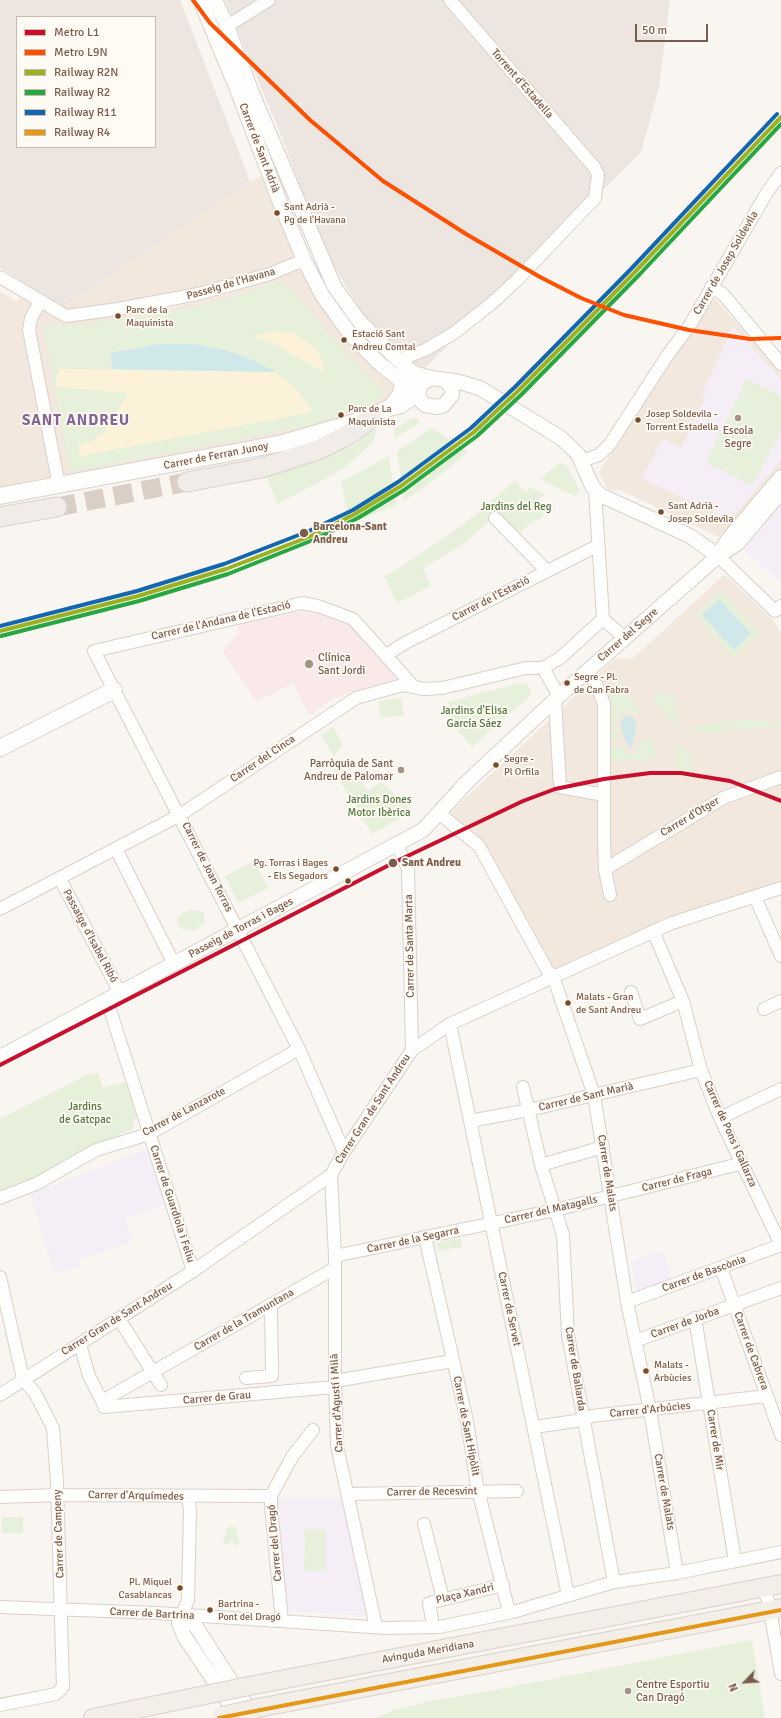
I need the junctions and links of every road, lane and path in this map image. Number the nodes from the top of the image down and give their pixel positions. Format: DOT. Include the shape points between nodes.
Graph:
graph roads {
  1 [pos="200,0"];
  2 [pos="214,0"];
  3 [pos="269,0"];
  4 [pos="450,0"];
  5 [pos="227,26"];
  6 [pos="781,173"];
  7 [pos="318,253"];
  8 [pos="304,260"];
  9 [pos="0,277"];
  10 [pos="711,287"];
  11 [pos="40,302"];
  12 [pos="399,360"];
  13 [pos="781,364"];
  14 [pos="400,380"];
  15 [pos="446,380"];
  16 [pos="470,385"];
  17 [pos="422,389"];
  18 [pos="452,395"];
  19 [pos="381,412"];
  20 [pos="581,461"];
  21 [pos="781,477"];
  22 [pos="187,482"];
  23 [pos="59,486"];
  24 [pos="595,489"];
  25 [pos="781,492"];
  26 [pos="0,496"];
  27 [pos="57,507"];
  28 [pos="0,517"];
  29 [pos="496,518"];
  30 [pos="597,546"];
  31 [pos="718,556"];
  32 [pos="547,571"];
  33 [pos="779,611"];
  34 [pos="603,619"];
  35 [pos="625,638"];
  36 [pos="94,651"];
  37 [pos="386,655"];
  38 [pos="543,668"];
  39 [pos="586,672"];
  40 [pos="413,686"];
  41 [pos="114,690"];
  42 [pos="557,698"];
  43 [pos="0,748"];
  44 [pos="781,777"];
  45 [pos="468,781"];
  46 [pos="604,795"];
  47 [pos="440,814"];
  48 [pos="180,815"];
  49 [pos="397,845"];
  50 [pos="116,849"];
  51 [pos="605,869"];
  52 [pos="60,879"];
  53 [pos="781,888"];
  54 [pos="610,895"];
  55 [pos="755,897"];
  56 [pos="0,910"];
  57 [pos="239,929"];
  58 [pos="653,931"];
  59 [pos="781,956"];
  60 [pos="174,964"];
  61 [pos="553,976"];
  62 [pos="120,992"];
  63 [pos="631,992"];
  64 [pos="106,1000"];
  65 [pos="683,1001"];
  66 [pos="781,1001"];
  67 [pos="764,1009"];
  68 [pos="450,1024"];
  69 [pos="299,1049"];
  70 [pos="412,1050"];
  71 [pos="0,1056"];
  72 [pos="701,1070"];
  73 [pos="523,1087"];
  74 [pos="781,1089"];
  75 [pos="594,1095"];
  76 [pos="529,1110"];
  77 [pos="720,1118"];
  78 [pos="470,1121"];
  79 [pos="149,1134"];
  80 [pos="603,1147"];
  81 [pos="344,1152"];
  82 [pos="742,1163"];
  83 [pos="542,1165"];
  84 [pos="331,1175"];
  85 [pos="611,1196"];
  86 [pos="0,1198"];
  87 [pos="555,1210"];
  88 [pos="491,1222"];
  89 [pos="425,1237"];
  90 [pos="781,1245"];
  91 [pos="335,1262"];
  92 [pos="721,1268"];
  93 [pos="193,1271"];
  94 [pos="0,1277"];
  95 [pos="781,1288"];
  96 [pos="627,1302"];
  97 [pos="271,1305"];
  98 [pos="734,1305"];
  99 [pos="695,1318"];
  100 [pos="119,1319"];
  101 [pos="635,1341"];
  102 [pos="80,1344"];
  103 [pos="453,1361"];
  104 [pos="153,1372"];
  105 [pos="246,1378"];
  106 [pos="23,1379"];
  107 [pos="161,1384"];
  108 [pos="335,1384"];
  109 [pos="0,1394"];
  110 [pos="766,1396"];
  111 [pos="102,1401"];
  112 [pos="710,1403"];
  113 [pos="650,1410"];
  114 [pos="583,1420"];
  115 [pos="534,1427"];
  116 [pos="313,1430"];
  117 [pos="781,1435"];
  118 [pos="479,1492"];
  119 [pos="517,1492"];
  120 [pos="347,1494"];
  121 [pos="58,1495"];
  122 [pos="271,1496"];
  123 [pos="0,1497"];
  124 [pos="188,1497"];
  125 [pos="424,1524"];
  126 [pos="781,1552"];
  127 [pos="735,1561"];
  128 [pos="677,1573"];
  129 [pos="614,1582"];
  130 [pos="781,1584"];
  131 [pos="503,1585"];
  132 [pos="763,1588"];
  133 [pos="568,1595"];
  134 [pos="443,1599"];
  135 [pos="0,1607"];
  136 [pos="776,1609"];
  137 [pos="62,1610"];
  138 [pos="513,1612"];
  139 [pos="182,1615"];
  140 [pos="282,1621"];
  141 [pos="376,1627"];
  142 [pos="431,1627"];
  143 [pos="781,1674"];
  144 [pos="0,1705"];
  145 [pos="259,1713"];
  146 [pos="224,1717"];
  147 [pos="93,1718"];
  1 -- 8 [label="street, Carrer de Sant Adrià"];
  2 -- 5 [label="street, Carrer de Sant Adrià"];
  3 -- 5 [label="street"];
  4 -- 12 [label="street, Torrent d'Estadella" via="595,168 598,175 594,198 516,281 454,333 427,349"];
  5 -- 7 [label="street, Carrer de Sant Adrià"];
  6 -- 10 [label="street, Carrer de Josep Soldevila"];
  7 -- 8 [label="street"];
  7 -- 12 [label="street, Carrer de Sant Adrià" via="345,304 359,322"];
  8 -- 11 [label="street, Passeig de l'Havana" via="230,287 111,311 66,316"];
  8 -- 14 [label="street, Carrer de Sant Adrià" via="322,294 350,334"];
  9 -- 11 [label="street, Passeig de l'Havana"];
  10 -- 13 [label="street" via="723,294"];
  10 -- 20 [label="street, Carrer de Josep Soldevila" via="690,325 610,444 599,455"];
  11 -- 23 [label="street" via="31,318 29,330"];
  12 -- 17 [label="street, Carrer de Sant Adrià" via="413,373"];
  14 -- 17 [label="street, Carrer de Sant Adrià"];
  14 -- 19 [label="street" via="402,391"];
  15 -- 16 [label="street" via="456,380"];
  15 -- 17 [label="street" via="441,378"];
  15 -- 18 [label="street"];
  16 -- 18 [label="street"];
  16 -- 20 [label="street" via="489,392 561,438"];
  17 -- 18 [label="street" via="425,405 438,407 447,403"];
  17 -- 19 [label="main road, Carrer de Ferran Junoy" via="403,405"];
  19 -- 22 [label="highway" via="356,430 320,449 261,468"];
  19 -- 23 [label="main road, Carrer de Ferran Junoy" via="283,444"];
  20 -- 24 [label="street"];
  21 -- 31 [label="street, Carrer del Segre" via="730,537"];
  23 -- 26 [label="main road, Carrer de Ferran Junoy"];
  24 -- 30 [label="street"];
  24 -- 31 [label="street" via="604,497 690,536"];
  25 -- 31 [label="street, Carrer del Segre" via="738,543"];
  27 -- 28 [label="highway"];
  29 -- 32 [label="street"];
  30 -- 32 [label="street, Carrer de l'Estació"];
  30 -- 34 [label="street"];
  31 -- 33 [label="street"];
  31 -- 35 [label="street, Carrer del Segre"];
  32 -- 37 [label="street, Carrer de l'Estació"];
  34 -- 35 [label="street"];
  34 -- 38 [label="street" via="560,658"];
  35 -- 39 [label="street, Carrer del Segre"];
  36 -- 37 [label="street, Carrer de l'Andana de l'Estació" via="302,603 353,619"];
  36 -- 41 [label="street, Carrer de Joan Torras"];
  37 -- 40 [label="street, Carrer de l'Andana de l'Estació"];
  38 -- 40 [label="street, Carrer del Cinca" via="526,668 442,688 424,689"];
  38 -- 42 [label="street"];
  39 -- 42 [label="street, Carrer del Segre"];
  39 -- 46 [label="street" via="597,686 604,704"];
  40 -- 48 [label="street, Carrer del Cinca" via="391,687 356,698"];
  41 -- 43 [label="main road"];
  41 -- 48 [label="street, Carrer de Joan Torras"];
  42 -- 45 [label="street, Carrer del Segre"];
  42 -- 46 [label="street" via="560,787"];
  44 -- 51 [label="street, Carrer d'Otger" via="723,798"];
  45 -- 47 [label="street, Passeig de Torras i Bages"];
  46 -- 51 [label="street"];
  47 -- 49 [label="street, Passeig de Torras i Bages" via="423,830"];
  47 -- 61 [label="street, Carrer de Malats" via="478,846 547,970"];
  48 -- 50 [label="street, Carrer del Cinca"];
  48 -- 57 [label="street, Carrer de Joan Torras"];
  49 -- 57 [label="street, Passeig de Torras i Bages"];
  49 -- 70 [label="street, Carrer de Santa Marta" via="408,869"];
  50 -- 52 [label="street, Carrer del Cinca"];
  50 -- 60 [label="street"];
  51 -- 54 [label="street"];
  52 -- 56 [label="street, Carrer del Cinca"];
  52 -- 62 [label="street, Passatge d'Isabel Ribó"];
  53 -- 55 [label="street, Carrer Gran de Sant Andreu"];
  55 -- 58 [label="street, Carrer Gran de Sant Andreu"];
  55 -- 59 [label="street"];
  57 -- 60 [label="street, Passeig de Torras i Bages"];
  57 -- 69 [label="street, Carrer de Joan Torras"];
  58 -- 61 [label="street, Carrer Gran de Sant Andreu"];
  58 -- 65 [label="street, Carrer de Pons i Gallarza"];
  60 -- 62 [label="street, Passeig de Torras i Bages"];
  61 -- 68 [label="street, Carrer Gran de Sant Andreu"];
  61 -- 75 [label="street, Carrer de Malats"];
  62 -- 64 [label="street, Passeig de Torras i Bages"];
  63 -- 65 [label="street" via="640,1019"];
  64 -- 71 [label="street, Passeig de Torras i Bages"];
  64 -- 79 [label="street, Carrer de Guardiola i Feliu"];
  65 -- 72 [label="street, Carrer de Pons i Gallarza"];
  66 -- 67 [label="street"];
  68 -- 70 [label="street, Carrer Gran de Sant Andreu"];
  68 -- 78 [label="street, Carrer de Servet"];
  69 -- 79 [label="street, Carrer de Lanzarote"];
  69 -- 81 [label="street, Carrer de Joan Torras"];
  70 -- 81 [label="street, Carrer Gran de Sant Andreu"];
  72 -- 75 [label="street, Carrer de Sant Marià"];
  72 -- 77 [label="street, Carrer de Pons i Gallarza"];
  73 -- 76 [label="street, Carrer de Baliarda"];
  74 -- 77 [label="street"];
  75 -- 76 [label="street, Carrer de Sant Marià"];
  75 -- 80 [label="street, Carrer de Malats"];
  76 -- 78 [label="street, Carrer de Sant Marià"];
  76 -- 83 [label="street, Carrer de Baliarda"];
  77 -- 82 [label="street, Carrer de Pons i Gallarza"];
  78 -- 88 [label="street, Carrer de Servet"];
  79 -- 86 [label="street, Carrer de Lanzarote" via="96,1150 36,1184"];
  79 -- 93 [label="street, Carrer de Guardiola i Feliu"];
  80 -- 83 [label="street"];
  80 -- 85 [label="street, Carrer de Malats"];
  81 -- 84 [label="street, Carrer Gran de Sant Andreu"];
  82 -- 85 [label="street, Carrer de Fraga"];
  82 -- 90 [label="street, Carrer de Pons i Gallarza"];
  83 -- 87 [label="street, Carrer de Baliarda"];
  84 -- 91 [label="street, Carrer d'Agustí i Milà"];
  84 -- 93 [label="street, Carrer Gran de Sant Andreu"];
  85 -- 87 [label="street, Carrer del Matagalls"];
  85 -- 96 [label="street, Carrer de Malats"];
  87 -- 88 [label="street, Carrer del Matagalls"];
  87 -- 114 [label="street, Carrer de Baliarda" via="563,1235 568,1335"];
  88 -- 89 [label="street, Carrer de la Segarra"];
  88 -- 115 [label="street, Carrer de Servet"];
  89 -- 91 [label="street, Carrer de la Segarra"];
  89 -- 103 [label="street, Carrer de Sant Hipòlit"];
  90 -- 92 [label="street, Carrer de Bascònia"];
  91 -- 97 [label="street, Carrer de la Tramuntana"];
  91 -- 108 [label="street, Carrer d'Agustí i Milà"];
  92 -- 96 [label="street, Carrer de Bascònia"];
  92 -- 98 [label="street, Carrer de Cabrera"];
  93 -- 100 [label="street, Carrer Gran de Sant Andreu"];
  94 -- 106 [label="street"];
  95 -- 98 [label="street, Carrer de Jorba"];
  96 -- 101 [label="street, Carrer de Malats"];
  97 -- 104 [label="street, Carrer de la Tramuntana"];
  97 -- 105 [label="street" via="272,1376"];
  98 -- 99 [label="street, Carrer de Jorba"];
  98 -- 110 [label="street, Carrer de Cabrera"];
  99 -- 101 [label="street, Carrer de Jorba"];
  99 -- 112 [label="street, Carrer de Mir"];
  100 -- 102 [label="street, Carrer Gran de Sant Andreu"];
  100 -- 104 [label="street"];
  101 -- 113 [label="street, Carrer de Malats"];
  102 -- 106 [label="street, Carrer Gran de Sant Andreu"];
  102 -- 111 [label="street" via="89,1376"];
  103 -- 108 [label="street, Carrer de Grau"];
  103 -- 118 [label="street, Carrer de Sant Hipòlit" via="467,1420"];
  104 -- 107 [label="street"];
  104 -- 111 [label="street"];
  106 -- 109 [label="street, Carrer Gran de Sant Andreu"];
  106 -- 121 [label="street, Carrer de Campeny" via="35,1393 53,1428"];
  108 -- 111 [label="street, Carrer de Grau" via="104,1407"];
  108 -- 120 [label="street, Carrer d'Agustí i Milà" via="337,1446"];
  110 -- 112 [label="street, Carrer d'Arbúcies"];
  110 -- 117 [label="street, Carrer de Cabrera"];
  112 -- 113 [label="street, Carrer d'Arbúcies"];
  112 -- 127 [label="street, Carrer de Mir"];
  113 -- 114 [label="street, Carrer d'Arbúcies" via="592,1416"];
  113 -- 128 [label="street, Carrer de Malats"];
  114 -- 115 [label="street, Carrer d'Arbúcies"];
  114 -- 129 [label="street, Carrer de Baliarda"];
  115 -- 133 [label="street, Carrer de Servet"];
  116 -- 122 [label="street, Carrer del Dragó" via="292,1457"];
  118 -- 119 [label="street, Carrer de Recesvint"];
  118 -- 120 [label="street, Carrer de Recesvint"];
  118 -- 131 [label="street, Carrer de Sant Hipòlit"];
  120 -- 141 [label="street, Carrer d'Agustí i Milà"];
  121 -- 123 [label="street, Carrer d'Arquímedes"];
  121 -- 124 [label="street, Carrer d'Arquímedes"];
  121 -- 137 [label="street, Carrer de Campeny"];
  122 -- 124 [label="street, Carrer d'Arquímedes"];
  122 -- 140 [label="street, Carrer del Dragó"];
  124 -- 139 [label="street" via="188,1600"];
  125 -- 134 [label="street"];
  126 -- 127 [label="street, Avinguda Meridiana"];
  127 -- 128 [label="street, Avinguda Meridiana"];
  128 -- 129 [label="street, Avinguda Meridiana"];
  129 -- 133 [label="street, Avinguda Meridiana"];
  130 -- 132 [label="main road, Avinguda Meridiana"];
  131 -- 134 [label="street, Plaça Xandri"];
  131 -- 138 [label="street, Carrer de Sant Hipòlit" via="508,1608"];
  132 -- 136 [label="street"];
  132 -- 147 [label="main road, Avinguda Meridiana, bridge"];
  133 -- 138 [label="street, Avinguda Meridiana"];
  134 -- 142 [label="street, Plaça Xandri" via="429,1603"];
  135 -- 137 [label="street, Carrer de Bartrina"];
  136 -- 143 [label="street"];
  136 -- 145 [label="main road"];
  137 -- 139 [label="street, Carrer de Bartrina"];
  137 -- 144 [label="street, Carrer de Campeny" via="63,1687 56,1694"];
  138 -- 142 [label="street, Avinguda Meridiana"];
  139 -- 140 [label="street, Carrer de Bartrina"];
  139 -- 145 [label="street" via="195,1625"];
  139 -- 146 [label="street" via="179,1623 184,1636"];
  140 -- 141 [label="street, Carrer de Bartrina"];
  141 -- 142 [label="street, Avinguda Meridiana"];
  145 -- 146 [label="main road, bridge"];
}
